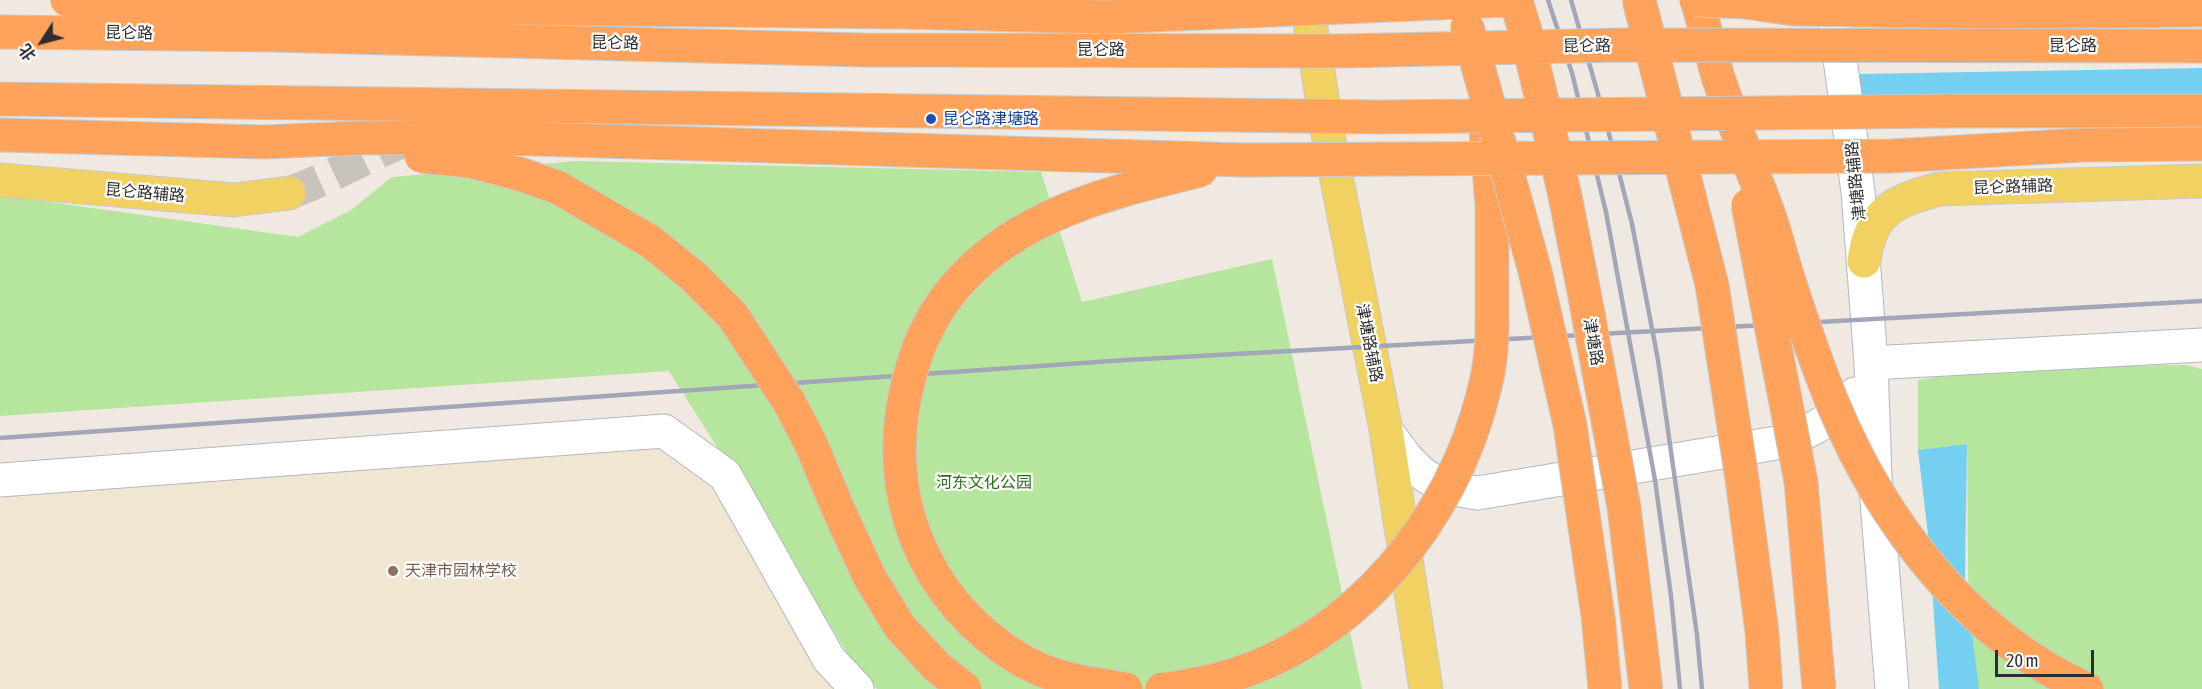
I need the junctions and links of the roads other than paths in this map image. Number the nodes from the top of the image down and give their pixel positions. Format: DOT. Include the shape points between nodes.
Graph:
graph roads {
  1 [pos="67,0"];
  2 [pos="1172,0"];
  3 [pos="1458,0"];
  4 [pos="1508,0"];
  5 [pos="1516,0"];
  6 [pos="1639,0"];
  7 [pos="1696,0"];
  8 [pos="1721,0"];
  9 [pos="1832,0"];
  10 [pos="1884,0"];
  11 [pos="1303,8"];
  12 [pos="1793,9"];
  13 [pos="2202,10"];
  14 [pos="0,32"];
  15 [pos="2202,46"];
  16 [pos="1481,73"];
  17 [pos="1718,77"];
  18 [pos="0,99"];
  19 [pos="2202,111"];
  20 [pos="1737,131"];
  21 [pos="0,135"];
  22 [pos="264,142"];
  23 [pos="2202,144"];
  24 [pos="2084,145"];
  25 [pos="1243,160"];
  26 [pos="2202,160"];
  27 [pos="0,180"];
  28 [pos="2202,181"];
  29 [pos="289,193"];
  30 [pos="1864,261"];
  31 [pos="2202,345"];
  32 [pos="1871,363"];
  33 [pos="1386,430"];
  34 [pos="0,480"];
  35 [pos="857,689"];
  36 [pos="966,689"];
  37 [pos="1125,689"];
  38 [pos="1162,689"];
  39 [pos="1426,689"];
  40 [pos="1605,689"];
  41 [pos="1646,689"];
  42 [pos="1766,689"];
  43 [pos="1819,689"];
  44 [pos="1892,689"];
  45 [pos="2087,689"];
  1 -- 11 [label="highway, bridge" via="1106,17"];
  2 -- 11 [label="highway, bridge"];
  3 -- 16 [label="highway, bridge"];
  4 -- 11 [label="highway, bridge"];
  5 -- 41 [label="highway, 津塘路, bridge" via="1564,191 1584,292 1624,507"];
  6 -- 42 [label="highway, bridge" via="1712,285 1742,479"];
  7 -- 12 [label="highway, bridge"];
  7 -- 17 [label="highway"];
  8 -- 17 [label="highway"];
  9 -- 30 [label="street, 津塘路辅路"];
  10 -- 12 [label="highway, bridge"];
  11 -- 33 [label="main road, 津塘路辅路"];
  12 -- 13 [label="highway, bridge"];
  14 -- 15 [label="highway, 昆仑路, bridge" via="875,50"];
  16 -- 38 [label="highway, bridge" via="1492,206 1492,356 1472,429 1452,477 1424,526 1393,567 1325,629 1251,670"];
  16 -- 40 [label="highway, bridge" via="1535,271 1570,425"];
  17 -- 20 [label="highway"];
  18 -- 19 [label="highway, bridge" via="1379,117"];
  20 -- 43 [label="highway, bridge" via="1752,232 1801,482"];
  20 -- 45 [label="highway, bridge" via="1833,404 1889,513 1944,582 1984,624"];
  21 -- 22 [label="highway, bridge"];
  22 -- 25 [label="highway, bridge" via="467,137"];
  22 -- 36 [label="highway, bridge" via="471,161 559,188 651,242 733,316 789,402 870,578 900,627 937,667"];
  23 -- 24 [label="highway, bridge"];
  24 -- 25 [label="highway, bridge" via="1891,156"];
  24 -- 26 [label="highway, bridge"];
  25 -- 37 [label="highway, bridge" via="1086,201 1035,224 991,252 939,308 921,338 902,407 898,465 905,504 927,562 956,605 996,643 1023,661 1058,676"];
  27 -- 29 [label="main road, 昆仑路辅路" via="234,201"];
  28 -- 30 [label="main road, 昆仑路辅路" via="1939,189 1908,198 1883,214 1869,234"];
  30 -- 32 [label="street, 津塘路辅路"];
  31 -- 32 [label="street"];
  32 -- 33 [label="street" via="1857,391 1840,412 1788,441 1478,493 1454,490 1428,478 1406,460"];
  32 -- 44 [label="street, 津塘路辅路, bridge" via="1875,476"];
  33 -- 39 [label="main road, 津塘路辅路"];
  34 -- 35 [label="street" via="664,431 725,475 829,659"];
}
